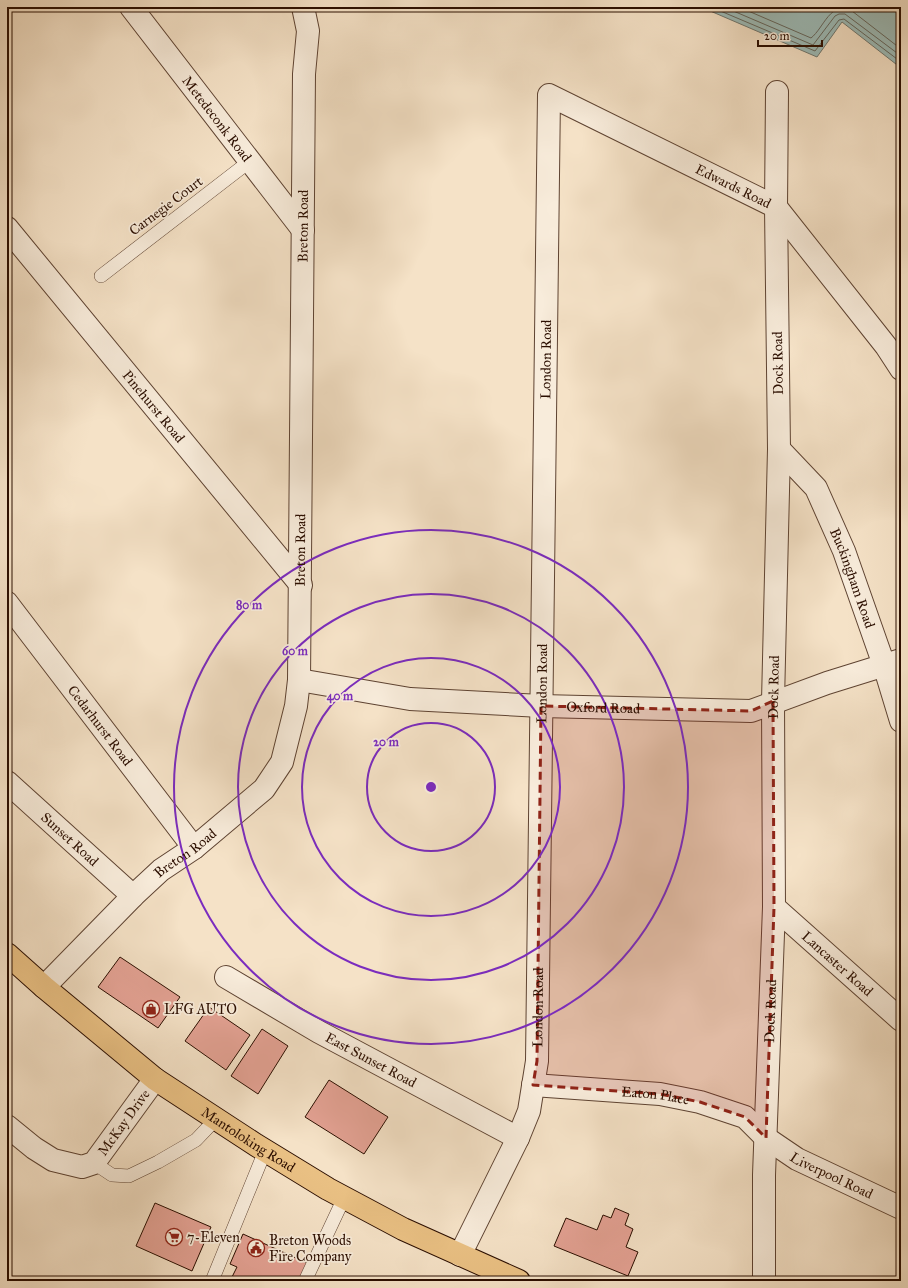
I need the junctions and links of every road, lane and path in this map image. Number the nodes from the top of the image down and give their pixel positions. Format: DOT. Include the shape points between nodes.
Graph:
graph roads {
  1 [pos="131,7"];
  2 [pos="303,7"];
  3 [pos="777,92"];
  4 [pos="549,95"];
  5 [pos="250,162"];
  6 [pos="776,207"];
  7 [pos="7,228"];
  8 [pos="303,230"];
  9 [pos="101,276"];
  10 [pos="901,369"];
  11 [pos="779,449"];
  12 [pos="301,585"];
  13 [pos="7,603"];
  14 [pos="893,663"];
  15 [pos="299,680"];
  16 [pos="774,701"];
  17 [pos="541,706"];
  18 [pos="901,721"];
  19 [pos="7,782"];
  20 [pos="194,848"];
  21 [pos="134,896"];
  22 [pos="774,907"];
  23 [pos="7,954"];
  24 [pos="226,977"];
  25 [pos="44,987"];
  26 [pos="901,1020"];
  27 [pos="155,1079"];
  28 [pos="533,1085"];
  29 [pos="216,1119"];
  30 [pos="7,1126"];
  31 [pos="518,1138"];
  32 [pos="766,1138"];
  33 [pos="265,1151"];
  34 [pos="94,1164"];
  35 [pos="344,1198"];
  36 [pos="901,1208"];
  37 [pos="460,1255"];
  38 [pos="212,1281"];
  39 [pos="305,1281"];
  40 [pos="519,1281"];
  41 [pos="764,1281"];
  1 -- 5 [label="street, Metedeconk Road"];
  2 -- 8 [label="street, Breton Road" via="308,31 304,74"];
  3 -- 6 [label="street, Dock Road"];
  4 -- 6 [label="street, Edwards Road"];
  4 -- 17 [label="street, London Road"];
  5 -- 8 [label="street, Metedeconk Road"];
  5 -- 9 [label="lane, Carnegie Court"];
  6 -- 10 [label="street, Edwards Road" via="886,346"];
  6 -- 11 [label="street, Dock Road"];
  7 -- 12 [label="street, Pinehurst Road"];
  8 -- 12 [label="street, Breton Road"];
  11 -- 14 [label="street, Buckingham Road" via="816,488"];
  11 -- 16 [label="street, Dock Road"];
  12 -- 15 [label="street, Breton Road"];
  13 -- 20 [label="street, Cedarhurst Road"];
  14 -- 16 [label="street, Oxford Road"];
  14 -- 18 [label="street, Buckingham Road"];
  15 -- 17 [label="street, Oxford Road" via="410,699"];
  15 -- 20 [label="street, Breton Road" via="296,706 282,762 264,789"];
  16 -- 17 [label="street, Oxford Road" via="751,711"];
  16 -- 22 [label="street, Dock Road"];
  17 -- 28 [label="street, London Road" via="537,1061"];
  19 -- 21 [label="street, Sunset Road"];
  20 -- 21 [label="street, Breton Road" via="161,870"];
  21 -- 25 [label="street, Breton Road"];
  22 -- 26 [label="street, Lancaster Road"];
  22 -- 32 [label="street, Dock Road"];
  23 -- 25 [label="main road, Mantoloking Road"];
  24 -- 31 [label="street, East Sunset Road" via="319,1032"];
  25 -- 27 [label="main road, Mantoloking Road"];
  27 -- 29 [label="main road, Mantoloking Road"];
  27 -- 34 [label="street, McKay Drive"];
  28 -- 31 [label="street, London Road" via="529,1111"];
  28 -- 32 [label="street, Eaton Place" via="660,1094 700,1102 745,1117"];
  29 -- 33 [label="main road, Mantoloking Road"];
  29 -- 34 [label="lane" via="196,1140 129,1176 112,1175"];
  30 -- 34 [label="street, McKay Drive" via="52,1160 82,1167"];
  31 -- 37 [label="street, London Road"];
  32 -- 36 [label="street, Liverpool Road" via="797,1159"];
  32 -- 41 [label="street, Dock Road"];
  33 -- 35 [label="main road, Mantoloking Road"];
  33 -- 38 [label="lane"];
  35 -- 37 [label="main road, Mantoloking Road"];
  35 -- 39 [label="lane"];
  37 -- 40 [label="main road, Mantoloking Road"];
}
